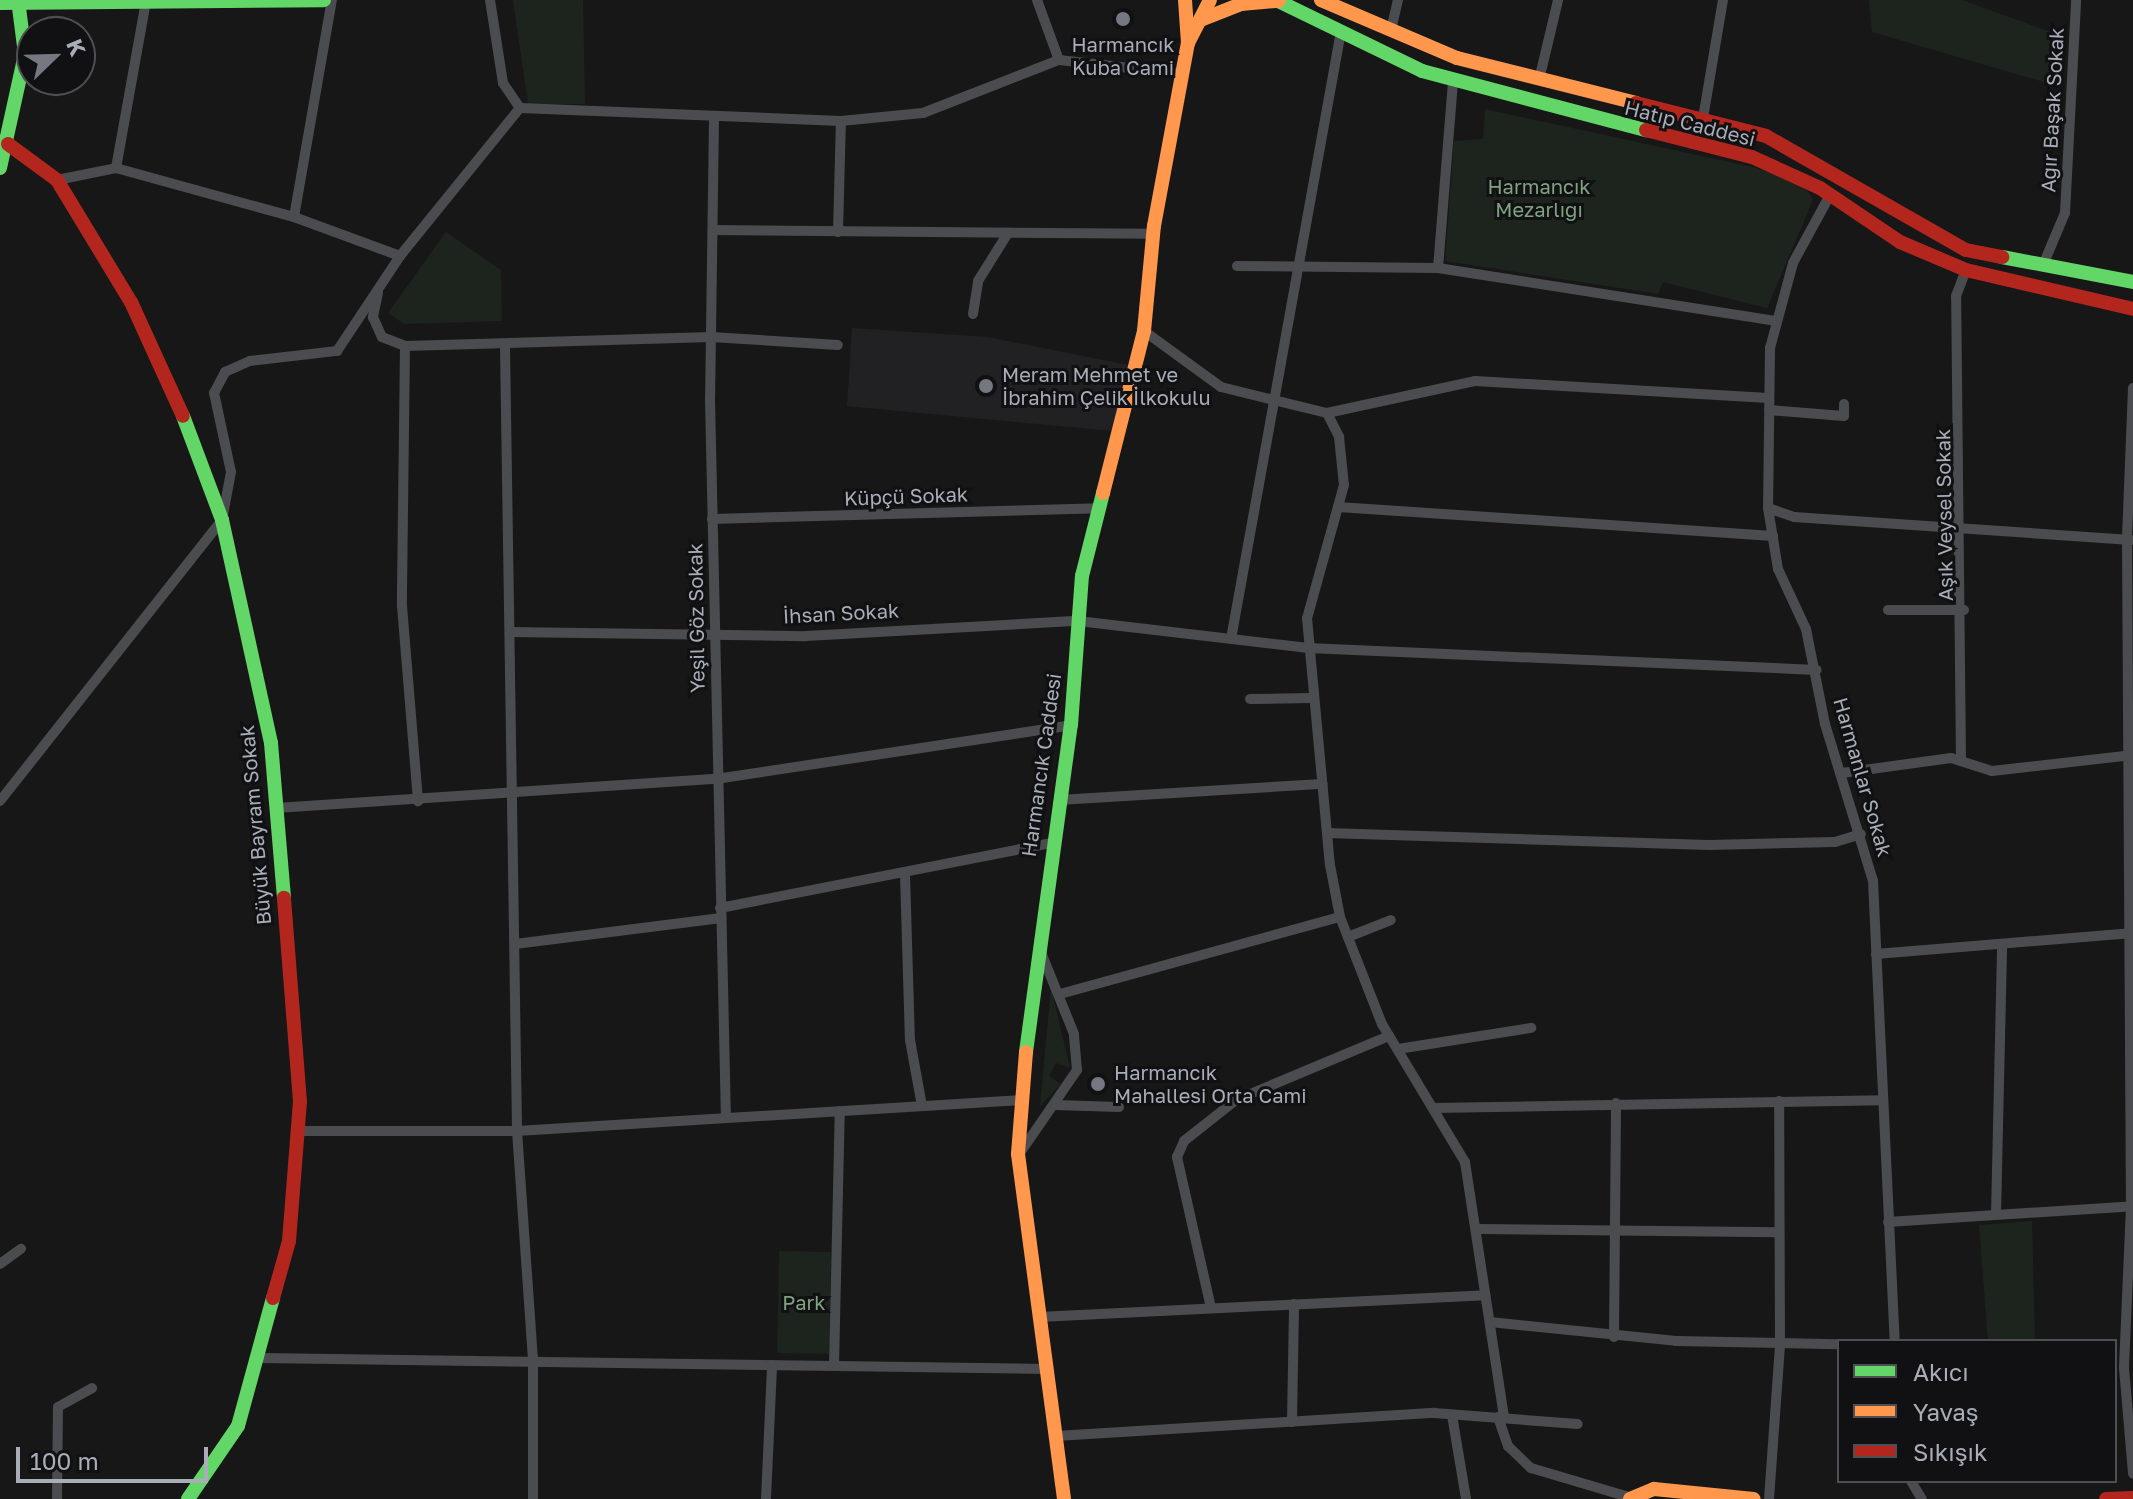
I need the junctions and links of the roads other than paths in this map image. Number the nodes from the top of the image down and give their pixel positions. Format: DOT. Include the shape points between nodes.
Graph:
graph roads {
  1 [pos="324,0"];
  2 [pos="332,0"];
  3 [pos="490,0"];
  4 [pos="1037,0"];
  5 [pos="1185,0"];
  6 [pos="1210,0"];
  7 [pos="1321,0"];
  8 [pos="1398,0"];
  9 [pos="1558,0"];
  10 [pos="1723,0"];
  11 [pos="2076,0"];
  12 [pos="19,1"];
  13 [pos="1277,1"];
  14 [pos="146,2"];
  15 [pos="0,3"];
  16 [pos="1203,19"];
  17 [pos="1391,30"];
  18 [pos="1341,31"];
  19 [pos="1188,43"];
  20 [pos="1059,60"];
  21 [pos="1183,74"];
  22 [pos="1539,80"];
  23 [pos="1453,81"];
  24 [pos="520,108"];
  25 [pos="714,118"];
  26 [pos="841,121"];
  27 [pos="1702,124"];
  28 [pos="8,144"];
  29 [pos="0,168"];
  30 [pos="116,168"];
  31 [pos="57,180"];
  32 [pos="1830,195"];
  33 [pos="294,217"];
  34 [pos="713,230"];
  35 [pos="838,232"];
  36 [pos="1008,233"];
  37 [pos="1153,234"];
  38 [pos="400,256"];
  39 [pos="2043,265"];
  40 [pos="1237,266"];
  41 [pos="1295,267"];
  42 [pos="1438,268"];
  43 [pos="1966,270"];
  44 [pos="2133,282"];
  45 [pos="379,287"];
  46 [pos="2133,309"];
  47 [pos="973,314"];
  48 [pos="1777,321"];
  49 [pos="1144,331"];
  50 [pos="711,337"];
  51 [pos="838,345"];
  52 [pos="405,346"];
  53 [pos="505,347"];
  54 [pos="2133,388"];
  55 [pos="1769,398"];
  56 [pos="1276,403"];
  57 [pos="1844,404"];
  58 [pos="1769,410"];
  59 [pos="1327,413"];
  60 [pos="1338,507"];
  61 [pos="1100,508"];
  62 [pos="1768,508"];
  63 [pos="712,519"];
  64 [pos="222,520"];
  65 [pos="1963,529"];
  66 [pos="1773,536"];
  67 [pos="2130,540"];
  68 [pos="2132,602"];
  69 [pos="1888,610"];
  70 [pos="1964,610"];
  71 [pos="1078,621"];
  72 [pos="714,631"];
  73 [pos="510,632"];
  74 [pos="1231,639"];
  75 [pos="1308,648"];
  76 [pos="1817,670"];
  77 [pos="1311,698"];
  78 [pos="1250,699"];
  79 [pos="1071,725"];
  80 [pos="2132,755"];
  81 [pos="1961,761"];
  82 [pos="1842,773"];
  83 [pos="716,779"];
  84 [pos="1323,784"];
  85 [pos="514,796"];
  86 [pos="1059,800"];
  87 [pos="0,801"];
  88 [pos="418,801"];
  89 [pos="276,808"];
  90 [pos="1327,833"];
  91 [pos="1861,834"];
  92 [pos="1051,843"];
  93 [pos="905,874"];
  94 [pos="721,913"];
  95 [pos="1340,917"];
  96 [pos="1391,920"];
  97 [pos="2130,934"];
  98 [pos="1348,937"];
  99 [pos="515,944"];
  100 [pos="2002,944"];
  101 [pos="1037,947"];
  102 [pos="1876,954"];
  103 [pos="1060,994"];
  104 [pos="1531,1028"];
  105 [pos="1389,1036"];
  106 [pos="1398,1049"];
  107 [pos="1023,1100"];
  108 [pos="1883,1100"];
  109 [pos="1779,1101"];
  110 [pos="1616,1103"];
  111 [pos="1055,1105"];
  112 [pos="922,1106"];
  113 [pos="1119,1107"];
  114 [pos="1433,1108"];
  115 [pos="840,1111"];
  116 [pos="726,1118"];
  117 [pos="298,1131"];
  118 [pos="517,1131"];
  119 [pos="1018,1154"];
  120 [pos="2132,1206"];
  121 [pos="1996,1215"];
  122 [pos="1888,1222"];
  123 [pos="1478,1229"];
  124 [pos="1613,1229"];
  125 [pos="1778,1232"];
  126 [pos="21,1249"];
  127 [pos="0,1264"];
  128 [pos="1485,1295"];
  129 [pos="1294,1304"];
  130 [pos="1211,1308"];
  131 [pos="1039,1317"];
  132 [pos="1490,1322"];
  133 [pos="1614,1337"];
  134 [pos="1895,1339"];
  135 [pos="1837,1344"];
  136 [pos="1780,1346"];
  137 [pos="533,1357"];
  138 [pos="260,1358"];
  139 [pos="772,1365"];
  140 [pos="834,1366"];
  141 [pos="1046,1369"];
  142 [pos="2129,1381"];
  143 [pos="92,1388"];
  144 [pos="1452,1415"];
  145 [pos="1501,1417"];
  146 [pos="1292,1422"];
  147 [pos="1578,1424"];
  148 [pos="1056,1436"];
  149 [pos="2133,1474"];
  150 [pos="2133,1498"];
  151 [pos="57,1499"];
  152 [pos="188,1499"];
  153 [pos="533,1499"];
  154 [pos="766,1499"];
  155 [pos="1064,1499"];
  156 [pos="1466,1499"];
  157 [pos="1631,1499"];
  158 [pos="1754,1499"];
  159 [pos="1769,1499"];
  160 [pos="2106,1499"];
  1 -- 14 [label="street"];
  2 -- 33 [label="street"];
  3 -- 24 [label="street" via="503,83"];
  4 -- 20 [label="street"];
  5 -- 19 [label="street"];
  6 -- 16 [label="street"];
  7 -- 17 [label="street, Hatıp Caddesi"];
  8 -- 17 [label="street"];
  9 -- 22 [label="street"];
  10 -- 27 [label="street"];
  11 -- 39 [label="street, Ağır Başak Sokak" via="2065,213"];
  12 -- 14 [label="street"];
  12 -- 15 [label="street"];
  12 -- 28 [label="street" via="25,54"];
  13 -- 16 [label="street" via="1241,4"];
  13 -- 18 [label="street, Hatıp Caddesi"];
  14 -- 30 [label="street"];
  16 -- 19 [label="street"];
  17 -- 22 [label="street, Hatıp Caddesi"];
  18 -- 23 [label="street, Hatıp Caddesi"];
  18 -- 41 [label="street"];
  19 -- 21 [label="street, Harmancık Caddesi"];
  20 -- 21 [label="street"];
  20 -- 26 [label="street" via="923,113"];
  21 -- 37 [label="street, Harmancık Caddesi"];
  22 -- 27 [label="street, Hatıp Caddesi"];
  23 -- 32 [label="street, Hatıp Caddesi" via="1752,157"];
  23 -- 42 [label="street"];
  24 -- 25 [label="street"];
  24 -- 38 [label="street"];
  25 -- 26 [label="street"];
  25 -- 34 [label="street, Yeşil Göz Sokak"];
  26 -- 35 [label="street"];
  27 -- 39 [label="street, Hatıp Caddesi" via="1766,136 1798,151 1966,250"];
  28 -- 29 [label="street"];
  28 -- 31 [label="street, Büyük Bayram Sokak"];
  30 -- 31 [label="street"];
  30 -- 33 [label="street"];
  31 -- 64 [label="street, Büyük Bayram Sokak" via="131,302"];
  32 -- 43 [label="street, Hatıp Caddesi" via="1900,242"];
  32 -- 48 [label="street, Harmanlar Sokak" via="1793,263"];
  33 -- 38 [label="street"];
  34 -- 35 [label="street"];
  34 -- 50 [label="street, Yeşil Göz Sokak"];
  35 -- 36 [label="street"];
  36 -- 37 [label="street"];
  36 -- 47 [label="street" via="978,281"];
  37 -- 49 [label="street, Harmancık Caddesi"];
  38 -- 45 [label="street"];
  39 -- 44 [label="street, Hatıp Caddesi"];
  40 -- 41 [label="street"];
  41 -- 42 [label="street"];
  41 -- 56 [label="street"];
  42 -- 48 [label="street"];
  43 -- 46 [label="street, Hatıp Caddesi"];
  43 -- 65 [label="street, Aşık Veysel Sokak" via="1956,296"];
  45 -- 52 [label="street" via="373,317 382,337"];
  45 -- 64 [label="street" via="337,351 250,361 225,372 214,393 231,472"];
  48 -- 55 [label="street, Harmanlar Sokak"];
  49 -- 56 [label="street" via="1221,387"];
  49 -- 61 [label="street, Harmancık Caddesi"];
  50 -- 51 [label="street"];
  50 -- 53 [label="street"];
  50 -- 63 [label="street, Yeşil Göz Sokak"];
  52 -- 53 [label="street"];
  52 -- 88 [label="street" via="402,606"];
  53 -- 73 [label="street"];
  54 -- 67 [label="street"];
  55 -- 58 [label="street, Harmanlar Sokak"];
  55 -- 59 [label="street" via="1475,381"];
  56 -- 59 [label="street"];
  56 -- 74 [label="street"];
  57 -- 58 [label="street" via="1844,416"];
  58 -- 62 [label="street, Harmanlar Sokak"];
  59 -- 60 [label="street" via="1339,437 1344,485"];
  60 -- 66 [label="street"];
  60 -- 75 [label="street" via="1307,618"];
  61 -- 63 [label="street, Küpçü Sokak"];
  61 -- 71 [label="street, Harmancık Caddesi"];
  62 -- 65 [label="street" via="1794,517"];
  62 -- 66 [label="street, Harmanlar Sokak"];
  63 -- 72 [label="street, Yeşil Göz Sokak"];
  64 -- 87 [label="street"];
  64 -- 89 [label="street, Büyük Bayram Sokak" via="271,743"];
  65 -- 67 [label="street"];
  65 -- 70 [label="street, Aşık Veysel Sokak"];
  66 -- 76 [label="street, Harmanlar Sokak"];
  67 -- 68 [label="street"];
  68 -- 80 [label="street"];
  69 -- 70 [label="street"];
  70 -- 81 [label="street, Aşık Veysel Sokak"];
  71 -- 72 [label="street, İhsan Sokak" via="806,636"];
  71 -- 74 [label="street, İhsan Sokak"];
  71 -- 79 [label="street, Harmancık Caddesi"];
  72 -- 73 [label="street, İhsan Sokak"];
  72 -- 83 [label="street, Yeşil Göz Sokak"];
  73 -- 85 [label="street"];
  74 -- 75 [label="street, İhsan Sokak"];
  75 -- 76 [label="street, İhsan Sokak"];
  75 -- 77 [label="street"];
  76 -- 82 [label="street, Harmanlar Sokak"];
  77 -- 78 [label="street"];
  77 -- 84 [label="street"];
  79 -- 83 [label="street"];
  79 -- 86 [label="street, Harmancık Caddesi"];
  80 -- 81 [label="street" via="1992,771"];
  80 -- 97 [label="street"];
  81 -- 82 [label="street"];
  82 -- 91 [label="street, Harmanlar Sokak"];
  83 -- 85 [label="street"];
  83 -- 94 [label="street, Yeşil Göz Sokak"];
  84 -- 86 [label="street"];
  84 -- 90 [label="street"];
  85 -- 88 [label="street"];
  85 -- 99 [label="street"];
  86 -- 92 [label="street, Harmancık Caddesi"];
  88 -- 89 [label="street"];
  89 -- 117 [label="street, Büyük Bayram Sokak"];
  90 -- 91 [label="street" via="1709,845 1835,842"];
  90 -- 95 [label="street"];
  91 -- 102 [label="street, Harmanlar Sokak" via="1873,881"];
  92 -- 93 [label="street"];
  92 -- 101 [label="street, Harmancık Caddesi"];
  93 -- 94 [label="street"];
  93 -- 112 [label="street" via="910,1040"];
  94 -- 99 [label="street"];
  94 -- 116 [label="street, Yeşil Göz Sokak"];
  95 -- 98 [label="street"];
  95 -- 103 [label="street"];
  96 -- 98 [label="street"];
  97 -- 100 [label="street"];
  97 -- 120 [label="street"];
  98 -- 105 [label="street"];
  99 -- 118 [label="street"];
  100 -- 102 [label="street"];
  100 -- 121 [label="street"];
  101 -- 103 [label="street"];
  101 -- 107 [label="street, Harmancık Caddesi"];
  102 -- 108 [label="street, Harmanlar Sokak"];
  103 -- 111 [label="street" via="1077,1070"];
  104 -- 106 [label="street"];
  105 -- 106 [label="street"];
  105 -- 130 [label="street" via="1236,1100 1184,1141 1177,1157"];
  106 -- 114 [label="street"];
  107 -- 112 [label="street"];
  107 -- 119 [label="street, Harmancık Caddesi"];
  108 -- 109 [label="street"];
  108 -- 122 [label="street, Harmanlar Sokak"];
  109 -- 110 [label="street"];
  109 -- 125 [label="street"];
  110 -- 114 [label="street"];
  110 -- 124 [label="street"];
  111 -- 113 [label="street"];
  111 -- 119 [label="street"];
  112 -- 115 [label="street"];
  114 -- 123 [label="street" via="1465,1162"];
  115 -- 116 [label="street"];
  115 -- 140 [label="street"];
  116 -- 118 [label="street"];
  117 -- 118 [label="street"];
  117 -- 138 [label="street, Büyük Bayram Sokak" via="289,1241"];
  118 -- 137 [label="street"];
  119 -- 131 [label="street, Harmancık Caddesi"];
  120 -- 121 [label="street"];
  120 -- 142 [label="street"];
  121 -- 122 [label="street"];
  122 -- 134 [label="street, Harmanlar Sokak"];
  123 -- 124 [label="street"];
  123 -- 128 [label="street"];
  124 -- 125 [label="street"];
  124 -- 133 [label="street"];
  125 -- 136 [label="street"];
  126 -- 127 [label="street"];
  128 -- 129 [label="street"];
  128 -- 132 [label="street"];
  129 -- 130 [label="street"];
  129 -- 146 [label="street"];
  130 -- 131 [label="street"];
  131 -- 141 [label="street, Harmancık Caddesi"];
  132 -- 133 [label="street"];
  132 -- 145 [label="street"];
  133 -- 136 [label="street"];
  135 -- 136 [label="street"];
  136 -- 159 [label="street"];
  137 -- 138 [label="street"];
  137 -- 139 [label="street"];
  137 -- 153 [label="street"];
  138 -- 152 [label="street, Büyük Bayram Sokak" via="238,1426"];
  139 -- 140 [label="street"];
  139 -- 154 [label="street"];
  140 -- 141 [label="street"];
  141 -- 148 [label="street, Harmancık Caddesi"];
  142 -- 149 [label="street"];
  143 -- 151 [label="street" via="58,1407"];
  144 -- 145 [label="street"];
  144 -- 146 [label="street"];
  144 -- 156 [label="street"];
  145 -- 147 [label="street"];
  145 -- 157 [label="street" via="1508,1446 1531,1468"];
  146 -- 148 [label="street"];
  148 -- 155 [label="street, Harmancık Caddesi"];
  150 -- 160 [label="street"];
  157 -- 158 [label="street" via="1654,1489"];
}
